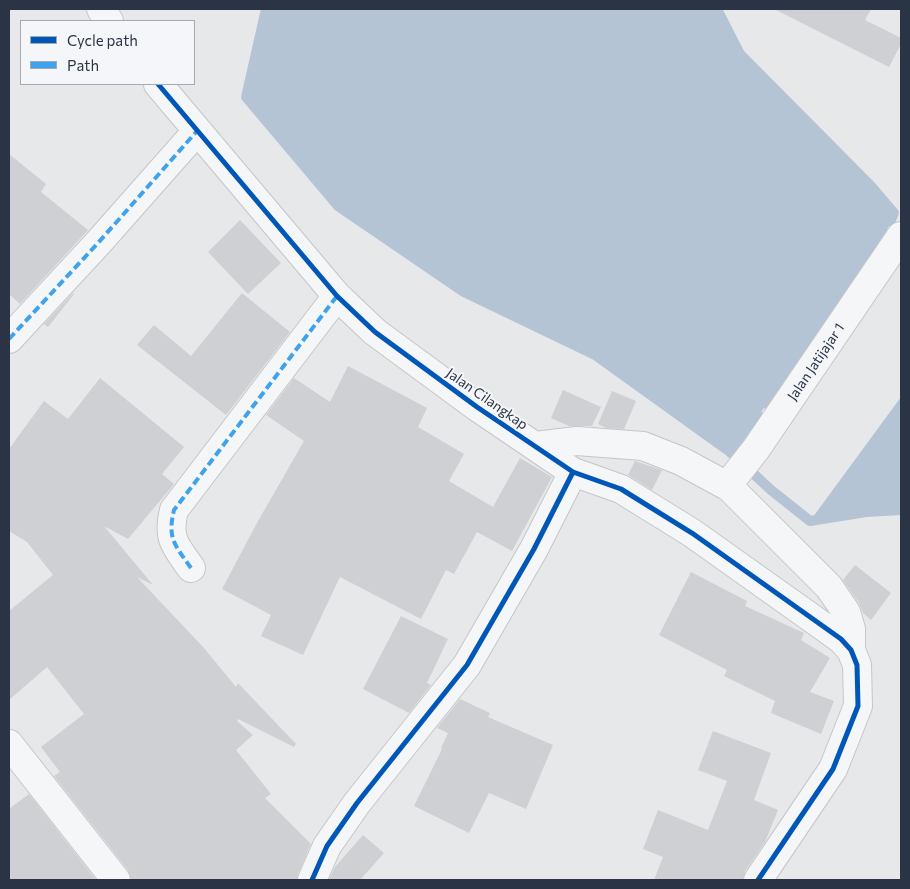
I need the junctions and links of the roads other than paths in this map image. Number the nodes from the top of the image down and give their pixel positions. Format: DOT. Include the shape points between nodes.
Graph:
graph roads {
  1 [pos="101,9"];
  2 [pos="108,20"];
  3 [pos="159,85"];
  4 [pos="197,131"];
  5 [pos="901,236"];
  6 [pos="338,296"];
  7 [pos="9,339"];
  8 [pos="535,446"];
  9 [pos="573,472"];
  10 [pos="731,482"];
  11 [pos="191,568"];
  12 [pos="854,657"];
  13 [pos="9,744"];
  14 [pos="116,880"];
  15 [pos="312,880"];
  16 [pos="758,880"];
  1 -- 2 [label="street"];
  3 -- 4 [label="street, Jalan Cilangkap"];
  4 -- 6 [label="street, Jalan Cilangkap"];
  4 -- 7 [label="street"];
  5 -- 10 [label="street, Jalan Jatijajar 1"];
  6 -- 8 [label="street, Jalan Cilangkap" via="374,332"];
  6 -- 11 [label="street" via="174,510 170,528 176,547"];
  8 -- 9 [label="street, Jalan Cilangkap"];
  8 -- 10 [label="street" via="577,441 643,446"];
  9 -- 12 [label="street, Jalan Cilangkap" via="621,489 692,533 841,639"];
  9 -- 15 [label="street" via="534,549 467,664 356,804 327,846"];
  10 -- 12 [label="street" via="829,587 846,612"];
  12 -- 16 [label="street" via="858,706 834,769"];
  13 -- 14 [label="street"];
}
